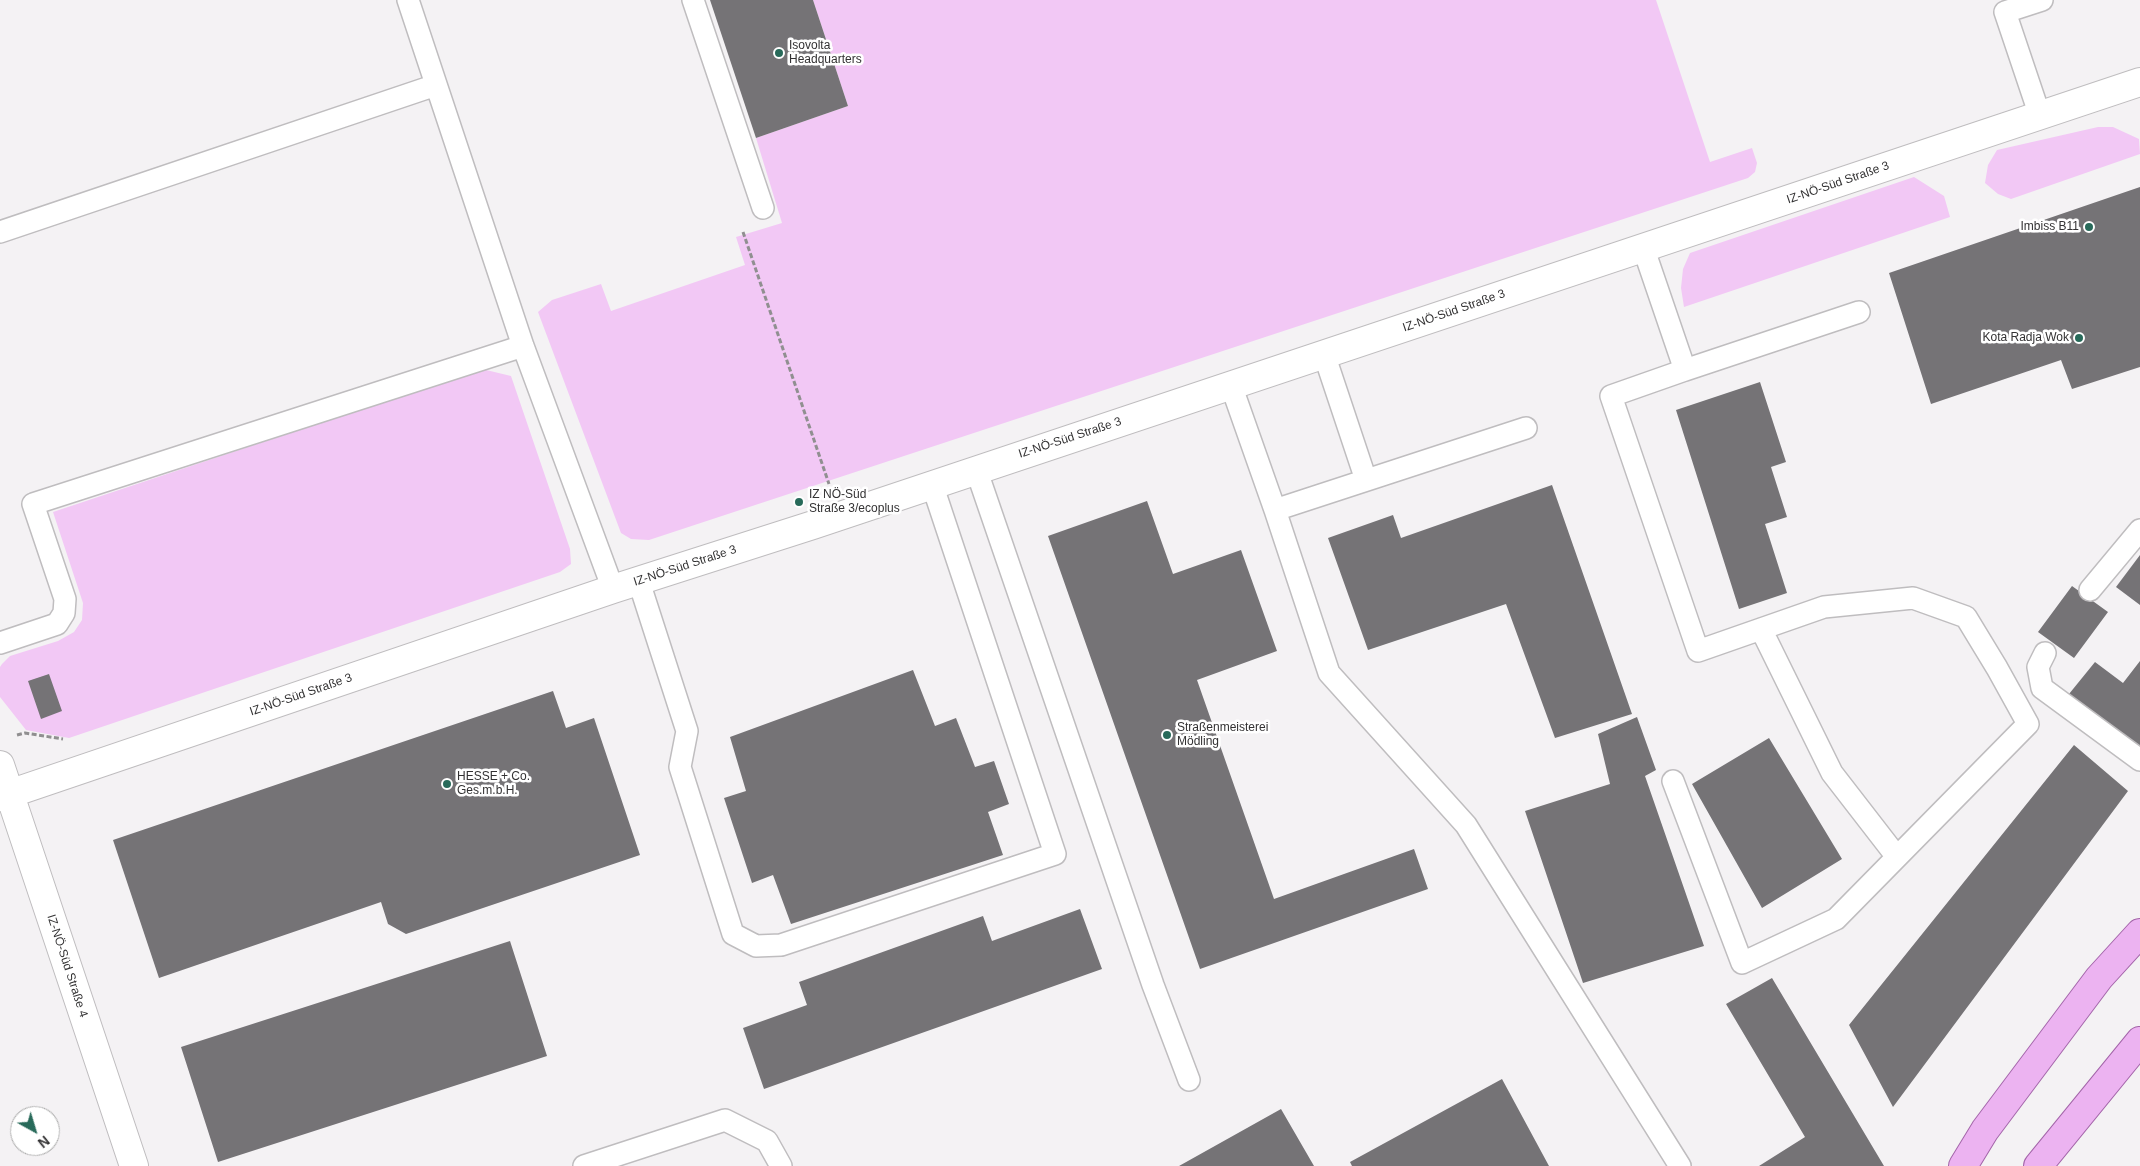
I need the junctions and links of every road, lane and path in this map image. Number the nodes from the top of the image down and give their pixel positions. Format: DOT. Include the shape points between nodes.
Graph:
graph roads {
  1 [pos="408,0"];
  2 [pos="693,0"];
  3 [pos="2042,0"];
  4 [pos="2140,82"];
  5 [pos="436,85"];
  6 [pos="2040,116"];
  7 [pos="763,208"];
  8 [pos="740,226"];
  9 [pos="0,232"];
  10 [pos="1643,247"];
  11 [pos="1860,312"];
  12 [pos="523,346"];
  13 [pos="1324,354"];
  14 [pos="1685,370"];
  15 [pos="1232,385"];
  16 [pos="1526,428"];
  17 [pos="976,470"];
  18 [pos="1366,480"];
  19 [pos="932,484"];
  20 [pos="1275,510"];
  21 [pos="840,515"];
  22 [pos="2140,530"];
  23 [pos="639,582"];
  24 [pos="613,589"];
  25 [pos="2090,590"];
  26 [pos="1761,629"];
  27 [pos="0,643"];
  28 [pos="2046,653"];
  29 [pos="2140,760"];
  30 [pos="0,765"];
  31 [pos="1673,781"];
  32 [pos="5,795"];
  33 [pos="1897,857"];
  34 [pos="2140,933"];
  35 [pos="2140,1042"];
  36 [pos="1189,1080"];
  37 [pos="134,1166"];
  38 [pos="584,1166"];
  39 [pos="781,1166"];
  40 [pos="1680,1166"];
  41 [pos="1963,1166"];
  42 [pos="2038,1166"];
  1 -- 5 [label="lane"];
  2 -- 7 [label="lane"];
  3 -- 6 [label="lane" via="2005,12"];
  4 -- 6 [label="street, IZ-NÖ-Süd Straße 3"];
  5 -- 9 [label="lane"];
  5 -- 12 [label="lane"];
  6 -- 10 [label="street, IZ-NÖ-Süd Straße 3"];
  8 -- 21 [label="path"];
  10 -- 13 [label="street, IZ-NÖ-Süd Straße 3"];
  10 -- 14 [label="lane"];
  11 -- 14 [label="lane"];
  12 -- 24 [label="lane"];
  12 -- 27 [label="lane" via="33,504 65,599 64,613 57,624"];
  13 -- 15 [label="street, IZ-NÖ-Süd Straße 3"];
  13 -- 18 [label="lane"];
  14 -- 26 [label="lane" via="1610,396 1698,651"];
  15 -- 17 [label="street, IZ-NÖ-Süd Straße 3"];
  15 -- 20 [label="lane"];
  16 -- 18 [label="lane"];
  17 -- 19 [label="street, IZ-NÖ-Süd Straße 3"];
  17 -- 36 [label="lane" via="1153,985"];
  18 -- 20 [label="lane"];
  19 -- 21 [label="street, IZ-NÖ-Süd Straße 3"];
  19 -- 23 [label="lane" via="1055,854 781,945 756,946 733,934 680,767 687,730"];
  20 -- 40 [label="lane" via="1329,673 1466,825"];
  21 -- 23 [label="street, IZ-NÖ-Süd Straße 3"];
  22 -- 25 [label="lane"];
  23 -- 24 [label="street, IZ-NÖ-Süd Straße 3"];
  24 -- 32 [label="street, IZ-NÖ-Süd Straße 3"];
  26 -- 33 [label="lane" via="1832,773"];
  26 -- 33 [label="lane" via="1824,607 1913,598 1966,617 1998,668 2028,724"];
  28 -- 29 [label="lane" via="2038,667 2042,688"];
  30 -- 32 [label="street, IZ-NÖ-Süd Straße 4"];
  31 -- 33 [label="lane" via="1742,963 1836,919"];
  32 -- 37 [label="street, IZ-NÖ-Süd Straße 4"];
  34 -- 41 [label="main road" via="2099,978 1985,1130"];
  35 -- 42 [label="main road"];
  38 -- 39 [label="lane" via="725,1120 767,1140"];
}
